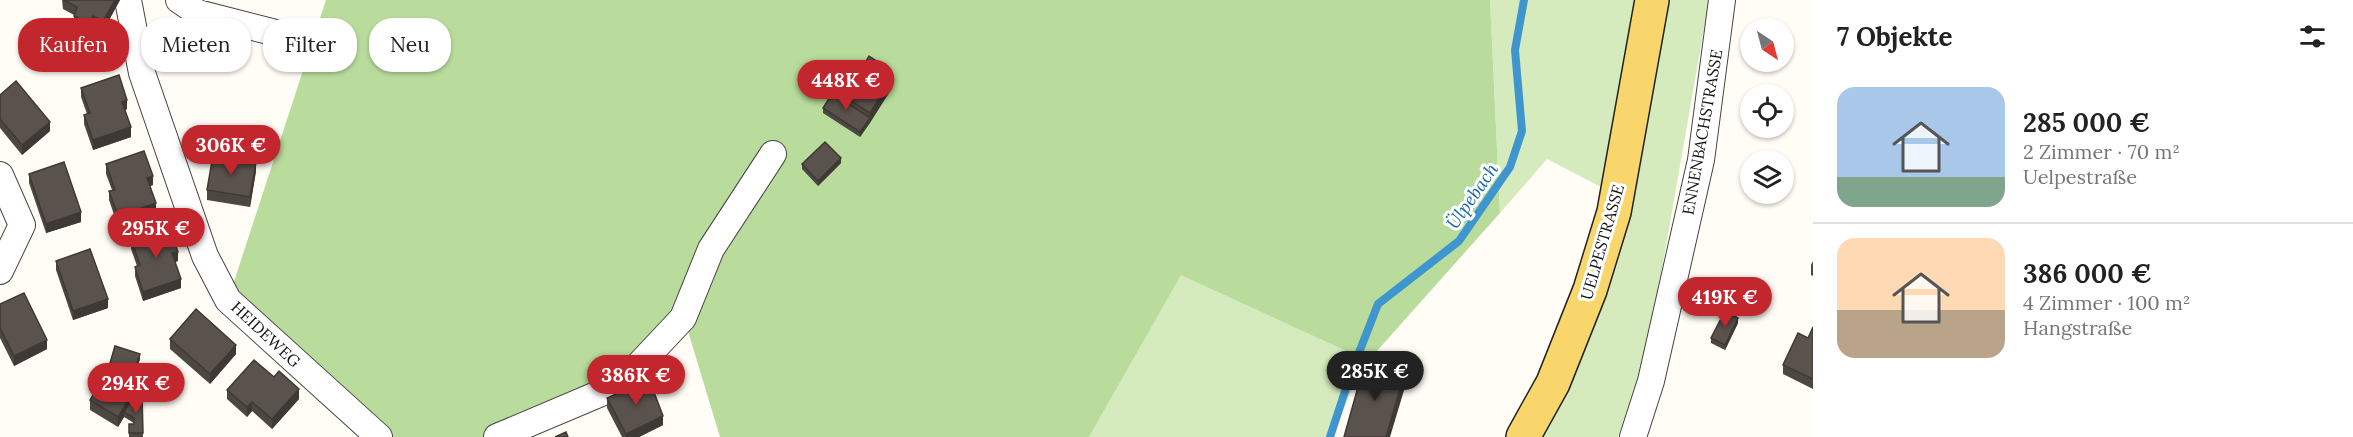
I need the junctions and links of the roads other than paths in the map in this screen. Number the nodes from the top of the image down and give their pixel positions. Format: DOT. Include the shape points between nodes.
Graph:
graph roads {
  1 [pos="128,0"];
  2 [pos="179,0"];
  3 [pos="1652,0"];
  4 [pos="1722,0"];
  5 [pos="263,30"];
  6 [pos="773,154"];
  7 [pos="0,175"];
  8 [pos="0,271"];
  9 [pos="379,437"];
  10 [pos="497,437"];
  11 [pos="1523,437"];
  12 [pos="1633,437"];
  1 -- 9 [label="street, HEIDEWEG" via="146,84 205,256 228,300"];
  2 -- 5 [label="street" via="198,13"];
  3 -- 11 [label="main road, UELPESTRASSE" via="1614,212 1562,362"];
  4 -- 12 [label="street, ENNENBACHSTRASSE" via="1701,160 1651,381"];
  6 -- 10 [label="street" via="711,249 683,318 620,385"];
  7 -- 8 [label="street" via="22,225"];
}
